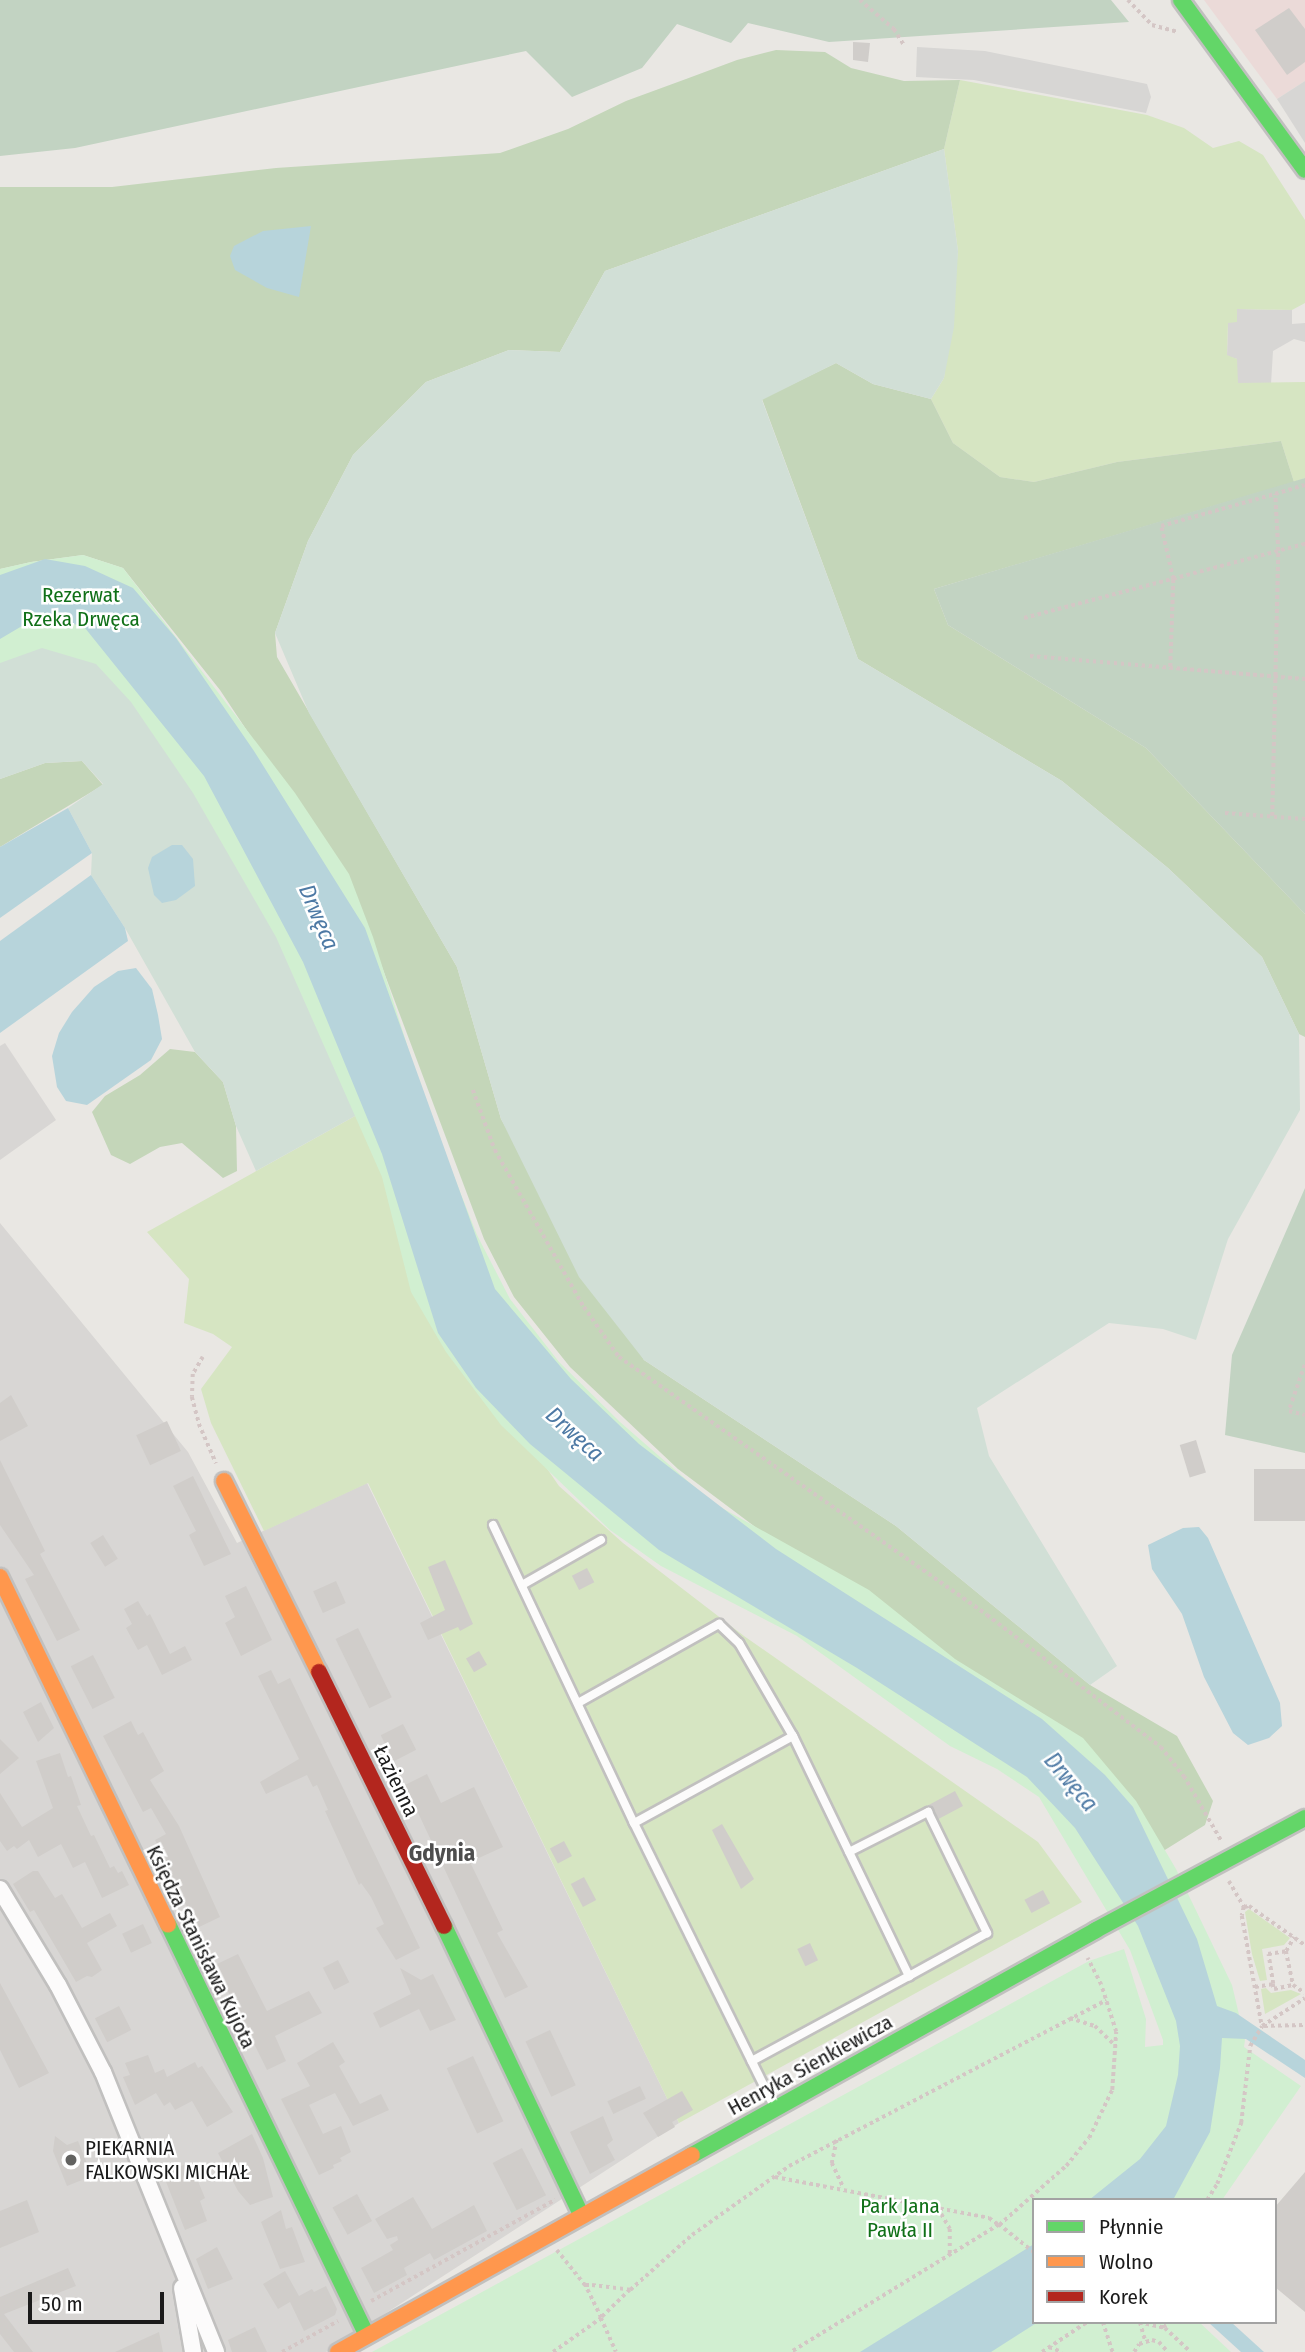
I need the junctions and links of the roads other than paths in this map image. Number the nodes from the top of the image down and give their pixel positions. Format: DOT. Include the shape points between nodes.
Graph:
graph roads {
  1 [pos="1181,0"];
  2 [pos="1305,170"];
  3 [pos="224,1481"];
  4 [pos="494,1525"];
  5 [pos="601,1540"];
  6 [pos="0,1577"];
  7 [pos="522,1585"];
  8 [pos="578,1703"];
  9 [pos="793,1736"];
  10 [pos="1305,1818"];
  11 [pos="634,1823"];
  12 [pos="849,1852"];
  13 [pos="0,1889"];
  14 [pos="909,1976"];
  15 [pos="752,2061"];
  16 [pos="775,2108"];
  17 [pos="582,2216"];
  18 [pos="176,2258"];
  19 [pos="366,2335"];
  20 [pos="193,2352"];
  21 [pos="216,2352"];
  22 [pos="338,2352"];
  1 -- 2 [label="street"];
  3 -- 17 [label="street, Łazienna" via="413,1861"];
  4 -- 7 [label="lane"];
  5 -- 7 [label="lane"];
  6 -- 19 [label="street, Księdza Stanisława Kujota"];
  7 -- 8 [label="lane"];
  8 -- 9 [label="lane" via="719,1624 740,1643"];
  8 -- 11 [label="lane"];
  9 -- 11 [label="lane"];
  9 -- 12 [label="lane"];
  10 -- 16 [label="street, Henryka Sienkiewicza"];
  11 -- 15 [label="lane"];
  12 -- 14 [label="lane"];
  12 -- 14 [label="lane" via="928,1812 987,1933"];
  13 -- 18 [label="street" via="103,2072"];
  14 -- 15 [label="lane"];
  15 -- 16 [label="lane"];
  16 -- 17 [label="street, Henryka Sienkiewicza"];
  17 -- 19 [label="street, Henryka Sienkiewicza"];
  18 -- 20 [label="street"];
  18 -- 21 [label="street"];
  19 -- 22 [label="street, Henryka Sienkiewicza"];
}
